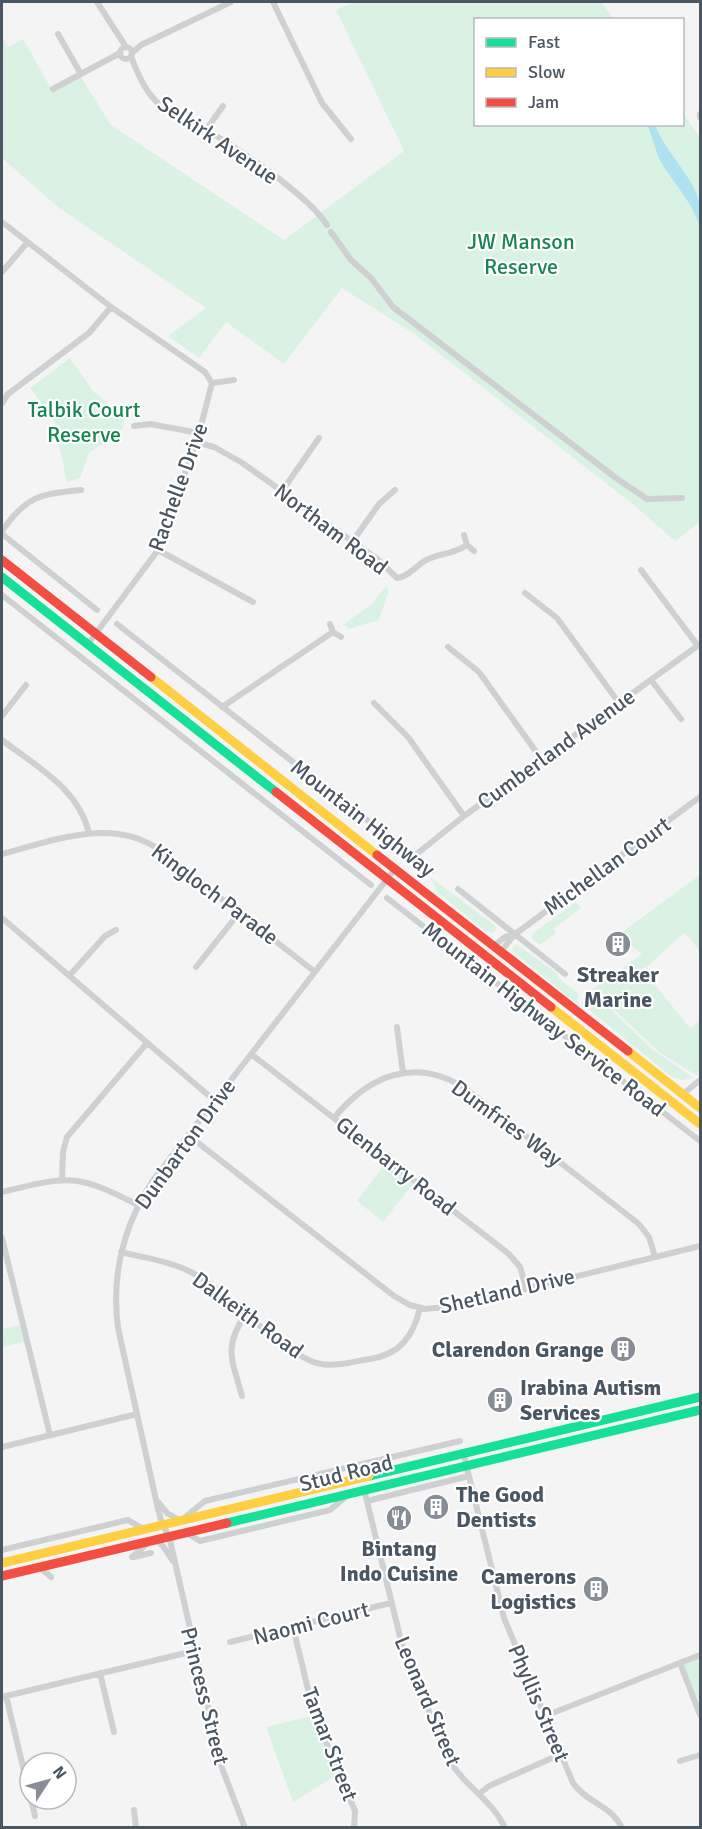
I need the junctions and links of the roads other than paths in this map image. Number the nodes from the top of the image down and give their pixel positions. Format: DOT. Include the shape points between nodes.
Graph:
graph roads {
  1 [pos="98,2"];
  2 [pos="231,2"];
  3 [pos="273,2"];
  4 [pos="219,4"];
  5 [pos="58,38"];
  6 [pos="126,53"];
  7 [pos="81,74"];
  8 [pos="53,89"];
  9 [pos="223,106"];
  10 [pos="206,129"];
  11 [pos="351,139"];
  12 [pos="2,222"];
  13 [pos="325,226"];
  14 [pos="331,232"];
  15 [pos="27,243"];
  16 [pos="2,272"];
  17 [pos="111,307"];
  18 [pos="234,380"];
  19 [pos="212,383"];
  20 [pos="2,403"];
  21 [pos="134,426"];
  22 [pos="199,433"];
  23 [pos="319,438"];
  24 [pos="196,442"];
  25 [pos="81,490"];
  26 [pos="394,490"];
  27 [pos="282,491"];
  28 [pos="682,498"];
  29 [pos="2,532"];
  30 [pos="464,536"];
  31 [pos="352,542"];
  32 [pos="467,545"];
  33 [pos="158,550"];
  34 [pos="474,551"];
  35 [pos="2,560"];
  36 [pos="641,570"];
  37 [pos="2,577"];
  38 [pos="525,593"];
  39 [pos="2,595"];
  40 [pos="253,602"];
  41 [pos="97,610"];
  42 [pos="117,624"];
  43 [pos="330,624"];
  44 [pos="333,632"];
  45 [pos="96,634"];
  46 [pos="341,637"];
  47 [pos="88,644"];
  48 [pos="699,645"];
  49 [pos="448,647"];
  50 [pos="651,680"];
  51 [pos="26,685"];
  52 [pos="374,703"];
  53 [pos="619,703"];
  54 [pos="222,707"];
  55 [pos="2,716"];
  56 [pos="681,719"];
  57 [pos="2,740"];
  58 [pos="542,760"];
  59 [pos="700,797"];
  60 [pos="319,807"];
  61 [pos="464,816"];
  62 [pos="322,827"];
  63 [pos="89,833"];
  64 [pos="353,852"];
  65 [pos="2,854"];
  66 [pos="332,854"];
  67 [pos="413,857"];
  68 [pos="395,869"];
  69 [pos="432,871"];
  70 [pos="388,879"];
  71 [pos="371,885"];
  72 [pos="458,889"];
  73 [pos="387,897"];
  74 [pos="239,913"];
  75 [pos="2,918"];
  76 [pos="116,930"];
  77 [pos="514,935"];
  78 [pos="498,948"];
  79 [pos="489,959"];
  80 [pos="196,967"];
  81 [pos="315,972"];
  82 [pos="565,974"];
  83 [pos="69,976"];
  84 [pos="397,1027"];
  85 [pos="147,1043"];
  86 [pos="251,1053"];
  87 [pos="403,1073"];
  88 [pos="700,1080"];
  89 [pos="683,1094"];
  90 [pos="215,1101"];
  91 [pos="675,1104"];
  92 [pos="700,1108"];
  93 [pos="334,1118"];
  94 [pos="700,1124"];
  95 [pos="188,1135"];
  96 [pos="700,1142"];
  97 [pos="62,1179"];
  98 [pos="2,1192"];
  99 [pos="138,1205"];
  100 [pos="2,1238"];
  101 [pos="700,1246"];
  102 [pos="121,1252"];
  103 [pos="656,1257"];
  104 [pos="526,1288"];
  105 [pos="420,1308"];
  106 [pos="246,1313"];
  107 [pos="242,1396"];
  108 [pos="700,1397"];
  109 [pos="700,1410"];
  110 [pos="137,1414"];
  111 [pos="551,1432"];
  112 [pos="50,1435"];
  113 [pos="515,1440"];
  114 [pos="460,1441"];
  115 [pos="448,1444"];
  116 [pos="554,1444"];
  117 [pos="2,1447"];
  118 [pos="461,1452"];
  119 [pos="518,1453"];
  120 [pos="466,1464"];
  121 [pos="470,1476"];
  122 [pos="364,1489"];
  123 [pos="158,1501"];
  124 [pos="367,1501"];
  125 [pos="181,1519"];
  126 [pos="162,1524"];
  127 [pos="142,1528"];
  128 [pos="169,1536"];
  129 [pos="153,1540"];
  130 [pos="2,1550"];
  131 [pos="151,1553"];
  132 [pos="173,1562"];
  133 [pos="2,1563"];
  134 [pos="39,1567"];
  135 [pos="2,1576"];
  136 [pos="51,1577"];
  137 [pos="391,1603"];
  138 [pos="293,1627"];
  139 [pos="230,1642"];
  140 [pos="194,1651"];
  141 [pos="700,1655"];
  142 [pos="680,1663"];
  143 [pos="100,1673"];
  144 [pos="4,1696"];
  145 [pos="700,1715"];
  146 [pos="545,1716"];
  147 [pos="114,1732"];
  148 [pos="18,1751"];
  149 [pos="561,1754"];
  150 [pos="700,1755"];
  151 [pos="680,1761"];
  152 [pos="479,1794"];
  153 [pos="134,1810"];
  154 [pos="34,1811"];
  155 [pos="35,1816"];
  156 [pos="136,1827"];
  157 [pos="245,1827"];
  158 [pos="356,1827"];
  159 [pos="505,1827"];
  160 [pos="622,1827"];
  1 -- 6 [label="street"];
  2 -- 4 [label="street"];
  3 -- 11 [label="street" via="322,103"];
  4 -- 6 [label="street"];
  5 -- 7 [label="street"];
  6 -- 7 [label="street"];
  6 -- 10 [label="street, Selkirk Avenue" via="159,104"];
  7 -- 8 [label="street"];
  9 -- 10 [label="street"];
  10 -- 13 [label="street, Selkirk Avenue" via="290,188"];
  12 -- 15 [label="street"];
  14 -- 28 [label="street" via="393,307 616,478 647,499"];
  15 -- 16 [label="street"];
  15 -- 17 [label="street"];
  17 -- 19 [label="street" via="205,372"];
  17 -- 20 [label="street" via="89,333 8,394"];
  18 -- 19 [label="street"];
  19 -- 22 [label="street, Rachelle Drive"];
  21 -- 22 [label="street" via="150,424"];
  22 -- 24 [label="street, Rachelle Drive"];
  23 -- 27 [label="street"];
  24 -- 27 [label="street, Northam Road" via="227,454"];
  24 -- 33 [label="street, Rachelle Drive"];
  25 -- 29 [label="street" via="30,499 18,508"];
  26 -- 31 [label="street"];
  27 -- 31 [label="street, Northam Road"];
  29 -- 41 [label="street"];
  30 -- 32 [label="street"];
  31 -- 32 [label="street, Northam Road" via="397,578 428,559 452,554"];
  32 -- 34 [label="street"];
  33 -- 40 [label="street"];
  33 -- 45 [label="street, Rachelle Drive"];
  35 -- 45 [label="main road, Mountain Highway"];
  36 -- 48 [label="street"];
  37 -- 47 [label="main road, Mountain Highway"];
  38 -- 53 [label="street" via="557,618"];
  39 -- 66 [label="street"];
  42 -- 54 [label="street"];
  43 -- 44 [label="street"];
  44 -- 46 [label="street"];
  44 -- 54 [label="street"];
  45 -- 47 [label="street, Rachelle Drive"];
  45 -- 60 [label="main road, Mountain Highway"];
  47 -- 62 [label="main road, Mountain Highway"];
  48 -- 50 [label="street, Cumberland Avenue"];
  49 -- 58 [label="street" via="484,678"];
  50 -- 53 [label="street, Cumberland Avenue"];
  50 -- 56 [label="street"];
  51 -- 55 [label="street"];
  52 -- 61 [label="street" via="408,737"];
  53 -- 58 [label="street, Cumberland Avenue"];
  54 -- 67 [label="street"];
  57 -- 63 [label="street" via="69,793 81,809"];
  58 -- 61 [label="street, Cumberland Avenue"];
  59 -- 77 [label="street, Michellan Court"];
  60 -- 62 [label="main road" via="315,815"];
  60 -- 68 [label="main road, Mountain Highway"];
  61 -- 67 [label="street, Cumberland Avenue"];
  62 -- 64 [label="main road, Mountain Highway"];
  63 -- 65 [label="street, Kingloch Parade"];
  63 -- 74 [label="street, Kingloch Parade" via="122,833 147,842"];
  64 -- 66 [label="street"];
  64 -- 70 [label="main road, Mountain Highway"];
  66 -- 71 [label="street"];
  67 -- 69 [label="street"];
  68 -- 70 [label="street, Dunbarton Drive"];
  68 -- 78 [label="main road, Mountain Highway"];
  70 -- 79 [label="main road, Mountain Highway"];
  70 -- 81 [label="street, Dunbarton Drive"];
  72 -- 77 [label="street"];
  73 -- 96 [label="street, Mountain Highway Service Road"];
  74 -- 80 [label="street"];
  74 -- 81 [label="street, Kingloch Parade"];
  75 -- 83 [label="street"];
  76 -- 83 [label="street" via="105,936"];
  77 -- 78 [label="street, Michellan Court" via="505,937"];
  77 -- 82 [label="street"];
  78 -- 79 [label="main road"];
  78 -- 89 [label="main road, Mountain Highway"];
  79 -- 91 [label="main road, Mountain Highway"];
  81 -- 86 [label="street, Dunbarton Drive"];
  83 -- 85 [label="street"];
  84 -- 87 [label="street"];
  85 -- 90 [label="street"];
  85 -- 97 [label="street" via="67,1137"];
  86 -- 90 [label="street, Dunbarton Drive"];
  86 -- 93 [label="street, Glenbarry Road"];
  87 -- 93 [label="street, Dumfries Way" via="361,1090"];
  87 -- 103 [label="street, Dumfries Way" via="439,1076 466,1089 639,1224"];
  88 -- 89 [label="street"];
  89 -- 91 [label="main road"];
  89 -- 92 [label="main road, Mountain Highway"];
  90 -- 95 [label="street, Dunbarton Drive"];
  91 -- 94 [label="main road, Mountain Highway"];
  93 -- 104 [label="street, Glenbarry Road" via="513,1258 522,1271"];
  95 -- 99 [label="street, Dunbarton Drive"];
  95 -- 105 [label="street, Shetland Drive" via="394,1296"];
  97 -- 98 [label="street"];
  97 -- 99 [label="street" via="91,1183"];
  99 -- 102 [label="street, Dunbarton Drive"];
  100 -- 112 [label="street"];
  101 -- 103 [label="street, Shetland Drive"];
  102 -- 106 [label="street, Dalkeith Road" via="191,1272"];
  102 -- 110 [label="street, Dunbarton Drive" via="116,1315"];
  103 -- 104 [label="street, Shetland Drive"];
  104 -- 105 [label="street, Shetland Drive" via="444,1308"];
  105 -- 106 [label="street, Dalkeith Road" via="412,1334 395,1351 378,1358 334,1365 303,1357"];
  106 -- 107 [label="street" via="231,1344"];
  108 -- 111 [label="main road, Stud Road"];
  109 -- 116 [label="main road, Stud Road"];
  110 -- 112 [label="street"];
  110 -- 123 [label="street, Dunbarton Drive"];
  111 -- 113 [label="main road, Stud Road"];
  111 -- 116 [label="main road"];
  112 -- 117 [label="street"];
  113 -- 118 [label="main road, Stud Road"];
  113 -- 119 [label="main road"];
  114 -- 115 [label="street"];
  115 -- 118 [label="street"];
  115 -- 125 [label="street" via="197,1505"];
  116 -- 119 [label="main road, Stud Road"];
  118 -- 120 [label="street, Phyllis Street"];
  118 -- 125 [label="main road, Stud Road"];
  119 -- 120 [label="main road, Stud Road"];
  120 -- 121 [label="street, Phyllis Street"];
  120 -- 122 [label="main road, Stud Road"];
  121 -- 124 [label="street"];
  121 -- 146 [label="street, Phyllis Street" via="501,1608"];
  122 -- 124 [label="street, Leonard Street"];
  122 -- 128 [label="main road, Stud Road"];
  123 -- 125 [label="street" via="167,1513"];
  123 -- 126 [label="street, Dunbarton Drive"];
  124 -- 137 [label="street, Leonard Street"];
  125 -- 126 [label="main road, Stud Road"];
  126 -- 127 [label="main road, Stud Road"];
  126 -- 128 [label="street, Dunbarton Drive"];
  127 -- 130 [label="street" via="128,1520"];
  127 -- 133 [label="main road, Stud Road"];
  128 -- 129 [label="main road, Stud Road"];
  128 -- 132 [label="street, Princess Street"];
  129 -- 131 [label="street" via="132,1557"];
  129 -- 132 [label="street, Princess Street" via="163,1546"];
  129 -- 134 [label="main road, Stud Road"];
  132 -- 140 [label="street, Princess Street"];
  134 -- 135 [label="main road, Stud Road"];
  134 -- 136 [label="street"];
  137 -- 138 [label="street, Naomi Court"];
  137 -- 152 [label="street, Leonard Street" via="407,1661 447,1755"];
  138 -- 139 [label="street, Naomi Court"];
  138 -- 158 [label="street, Tamar Street" via="313,1710 355,1811"];
  140 -- 143 [label="street"];
  140 -- 157 [label="street, Princess Street" via="222,1768"];
  141 -- 142 [label="street"];
  142 -- 145 [label="street"];
  142 -- 146 [label="street"];
  143 -- 144 [label="street"];
  143 -- 147 [label="street"];
  144 -- 148 [label="street"];
  146 -- 149 [label="street, Phyllis Street"];
  149 -- 152 [label="street"];
  149 -- 160 [label="street, Phyllis Street" via="579,1791 611,1811"];
  150 -- 151 [label="street"];
  152 -- 159 [label="street, Leonard Street"];
  153 -- 156 [label="street"];
  154 -- 155 [label="street"];
}
